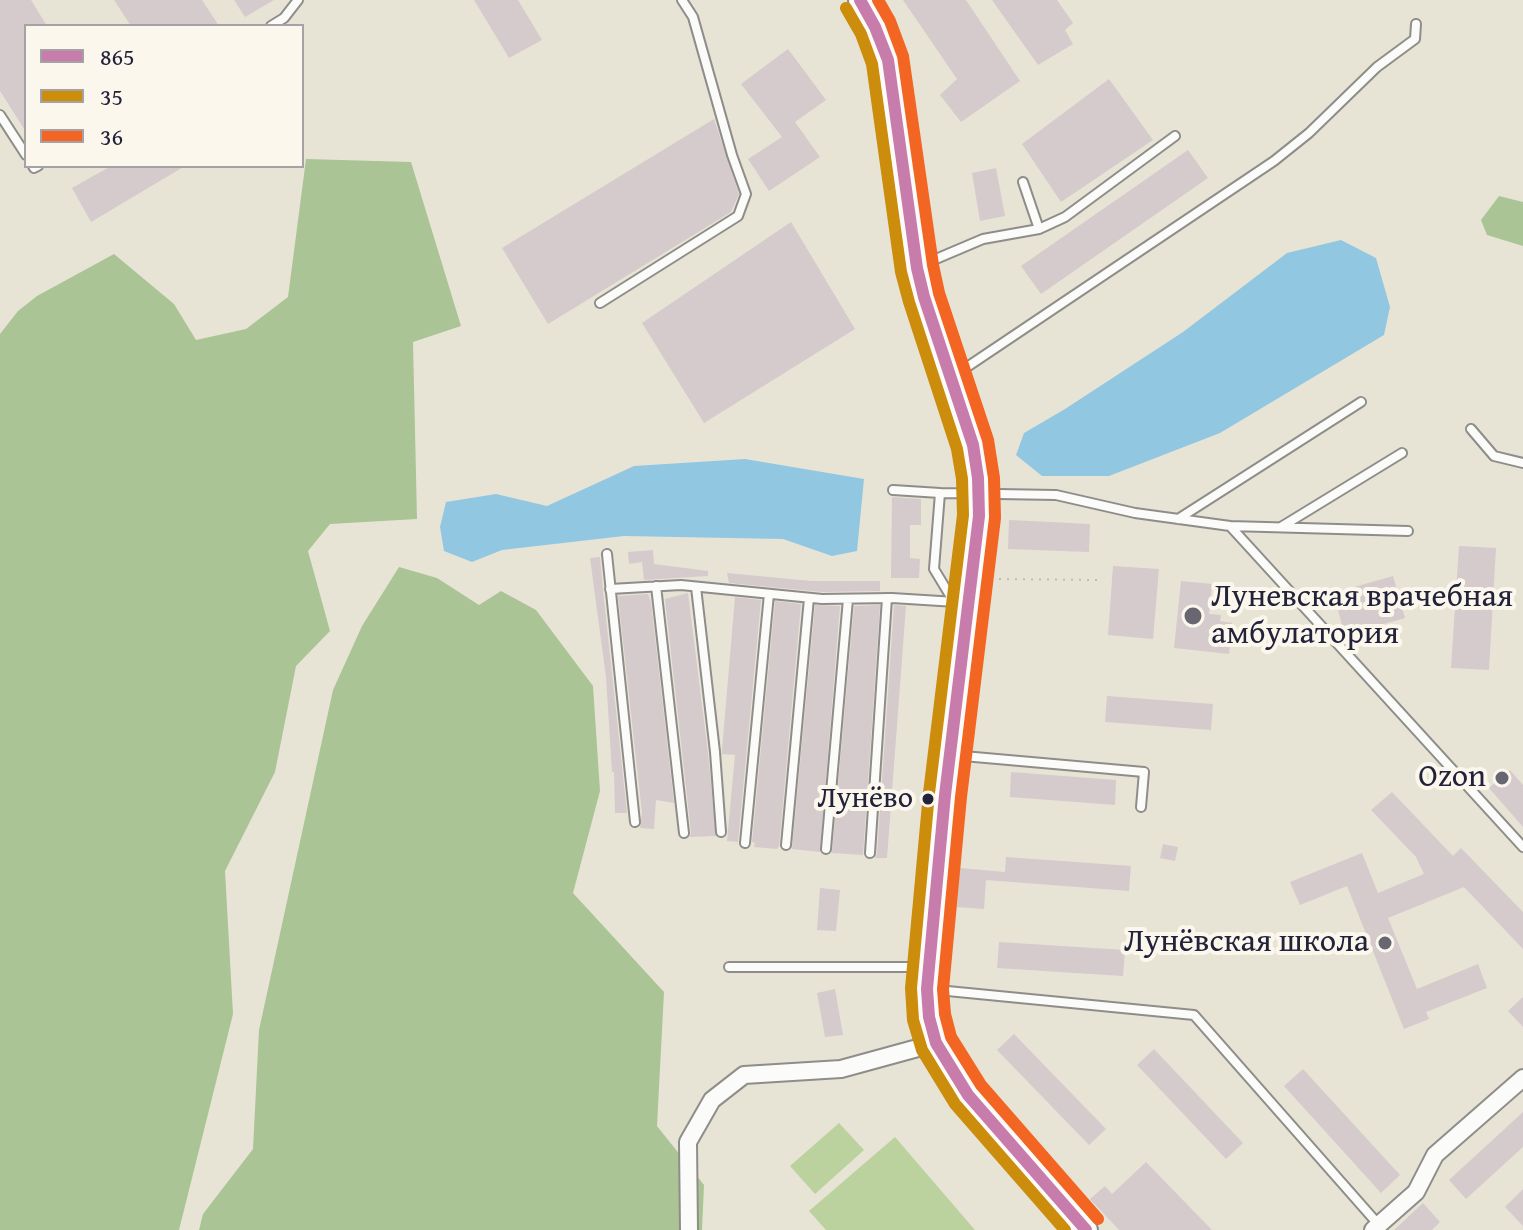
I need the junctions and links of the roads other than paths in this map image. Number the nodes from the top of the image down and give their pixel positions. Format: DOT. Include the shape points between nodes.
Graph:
graph roads {
  1 [pos="298,0"];
  2 [pos="682,0"];
  3 [pos="860,0"];
  4 [pos="274,24"];
  5 [pos="1416,24"];
  6 [pos="0,115"];
  7 [pos="1175,136"];
  8 [pos="24,152"];
  9 [pos="1023,182"];
  10 [pos="1039,229"];
  11 [pos="917,268"];
  12 [pos="600,303"];
  13 [pos="950,375"];
  14 [pos="1361,402"];
  15 [pos="1471,429"];
  16 [pos="1402,453"];
  17 [pos="1523,463"];
  18 [pos="893,490"];
  19 [pos="940,493"];
  20 [pos="979,494"];
  21 [pos="1177,519"];
  22 [pos="1230,526"];
  23 [pos="1280,528"];
  24 [pos="1408,531"];
  25 [pos="607,554"];
  26 [pos="656,586"];
  27 [pos="696,587"];
  28 [pos="610,589"];
  29 [pos="769,594"];
  30 [pos="809,598"];
  31 [pos="887,598"];
  32 [pos="848,599"];
  33 [pos="961,602"];
  34 [pos="951,755"];
  35 [pos="1141,807"];
  36 [pos="635,822"];
  37 [pos="721,832"];
  38 [pos="684,833"];
  39 [pos="745,843"];
  40 [pos="786,845"];
  41 [pos="1523,847"];
  42 [pos="826,849"];
  43 [pos="870,853"];
  44 [pos="729,967"];
  45 [pos="928,978"];
  46 [pos="936,1043"];
  47 [pos="1523,1078"];
  48 [pos="1065,1219"];
  49 [pos="1376,1227"];
  50 [pos="689,1230"];
  51 [pos="1086,1230"];
  1 -- 4 [label="lane"];
  2 -- 12 [label="lane" via="693,17 746,194 738,216"];
  3 -- 11 [label="street" via="888,60"];
  5 -- 13 [label="lane" via="1415,39 1274,161"];
  6 -- 8 [label="lane"];
  7 -- 10 [label="lane" via="1065,217"];
  9 -- 10 [label="lane"];
  10 -- 11 [label="lane" via="983,239"];
  11 -- 13 [label="street"];
  13 -- 20 [label="street" via="973,445"];
  14 -- 21 [label="lane"];
  15 -- 17 [label="lane" via="1494,456"];
  16 -- 23 [label="lane"];
  18 -- 19 [label="lane"];
  19 -- 20 [label="lane"];
  19 -- 33 [label="lane" via="934,569"];
  20 -- 21 [label="lane" via="1056,495"];
  20 -- 33 [label="street" via="972,578"];
  21 -- 22 [label="lane"];
  22 -- 23 [label="lane"];
  22 -- 41 [label="lane"];
  23 -- 24 [label="lane"];
  25 -- 28 [label="lane"];
  26 -- 27 [label="lane"];
  26 -- 28 [label="lane"];
  26 -- 38 [label="lane"];
  27 -- 29 [label="lane"];
  27 -- 37 [label="lane"];
  28 -- 36 [label="lane"];
  29 -- 30 [label="lane"];
  29 -- 39 [label="lane"];
  30 -- 32 [label="lane"];
  30 -- 40 [label="lane"];
  31 -- 32 [label="lane"];
  31 -- 33 [label="lane"];
  31 -- 43 [label="lane"];
  32 -- 42 [label="lane"];
  33 -- 34 [label="street"];
  34 -- 35 [label="lane" via="1144,772"];
  34 -- 45 [label="street"];
  44 -- 45 [label="lane"];
  45 -- 46 [label="street"];
  45 -- 49 [label="lane" via="1194,1015"];
  46 -- 48 [label="street" via="968,1095"];
  46 -- 50 [label="street" via="841,1069 744,1075 712,1100 688,1142"];
  47 -- 49 [label="street" via="1435,1155 1416,1192"];
  48 -- 51 [label="street"];
}
